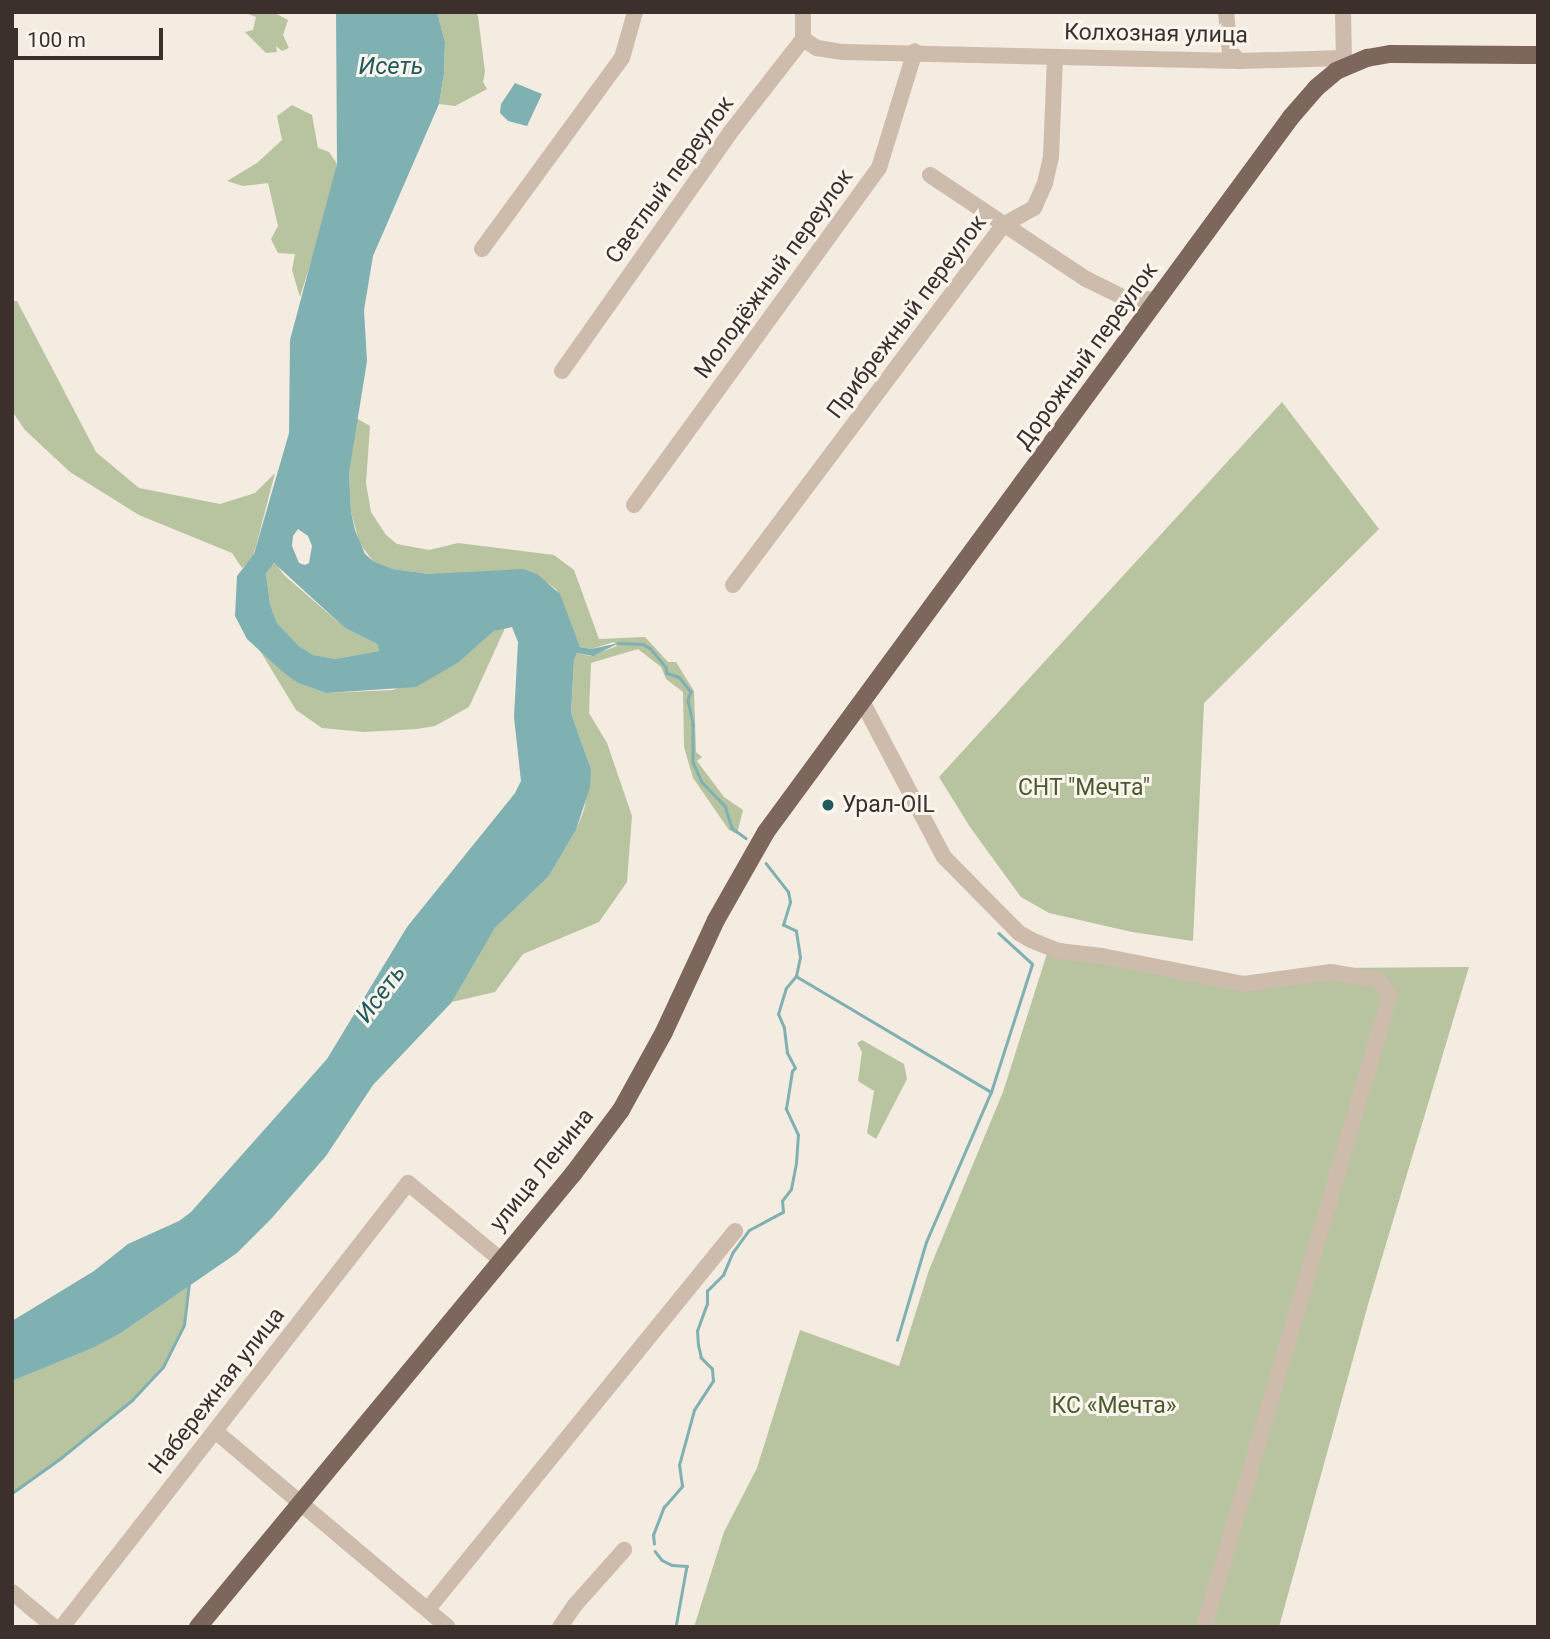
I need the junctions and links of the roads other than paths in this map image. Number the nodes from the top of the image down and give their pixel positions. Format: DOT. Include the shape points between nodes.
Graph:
graph roads {
  1 [pos="635,12"];
  2 [pos="803,12"];
  3 [pos="1226,12"];
  4 [pos="1343,12"];
  5 [pos="803,39"];
  6 [pos="915,51"];
  7 [pos="1538,55"];
  8 [pos="1055,57"];
  9 [pos="1239,61"];
  10 [pos="1346,61"];
  11 [pos="930,175"];
  12 [pos="1003,225"];
  13 [pos="482,249"];
  14 [pos="1158,300"];
  15 [pos="562,371"];
  16 [pos="634,505"];
  17 [pos="733,585"];
  18 [pos="863,703"];
  19 [pos="735,1231"];
  20 [pos="501,1260"];
  21 [pos="215,1431"];
  22 [pos="301,1503"];
  23 [pos="624,1550"];
  24 [pos="12,1592"];
  25 [pos="428,1609"];
  26 [pos="54,1627"];
  27 [pos="62,1627"];
  28 [pos="198,1627"];
  29 [pos="449,1627"];
  30 [pos="560,1627"];
  31 [pos="1204,1627"];
  1 -- 13 [label="street" via="622,58"];
  2 -- 5 [label="street"];
  3 -- 9 [label="street" via="1230,52"];
  4 -- 10 [label="street"];
  5 -- 6 [label="street, Колхозная улица" via="817,48 843,52"];
  5 -- 15 [label="street, Светлый переулок" via="729,134"];
  6 -- 8 [label="street, Колхозная улица"];
  6 -- 16 [label="street, Молодёжный переулок" via="880,168"];
  7 -- 10 [label="main road, Дорожный переулок" via="1390,54"];
  8 -- 9 [label="street, Колхозная улица"];
  8 -- 12 [label="street, Прибрежный переулок" via="1054,127 1045,183 1034,208"];
  9 -- 10 [label="street, Колхозная улица"];
  10 -- 14 [label="main road, Дорожный переулок" via="1291,117"];
  11 -- 12 [label="street"];
  12 -- 14 [label="street" via="1125,298"];
  12 -- 17 [label="street, Прибрежный переулок"];
  14 -- 18 [label="main road, Дорожный переулок"];
  18 -- 20 [label="main road, улица Ленина" via="752,854 621,1110"];
  18 -- 31 [label="street" via="944,857 1031,940 1058,951 1244,985 1331,972 1378,980 1390,995"];
  19 -- 25 [label="street"];
  20 -- 21 [label="street, Набережная улица" via="408,1183"];
  20 -- 22 [label="main road, улица Ленина"];
  21 -- 22 [label="street"];
  21 -- 27 [label="street, Набережная улица"];
  22 -- 25 [label="street"];
  22 -- 28 [label="main road, улица Ленина"];
  23 -- 30 [label="street"];
  24 -- 26 [label="street"];
  25 -- 29 [label="street"];
}
